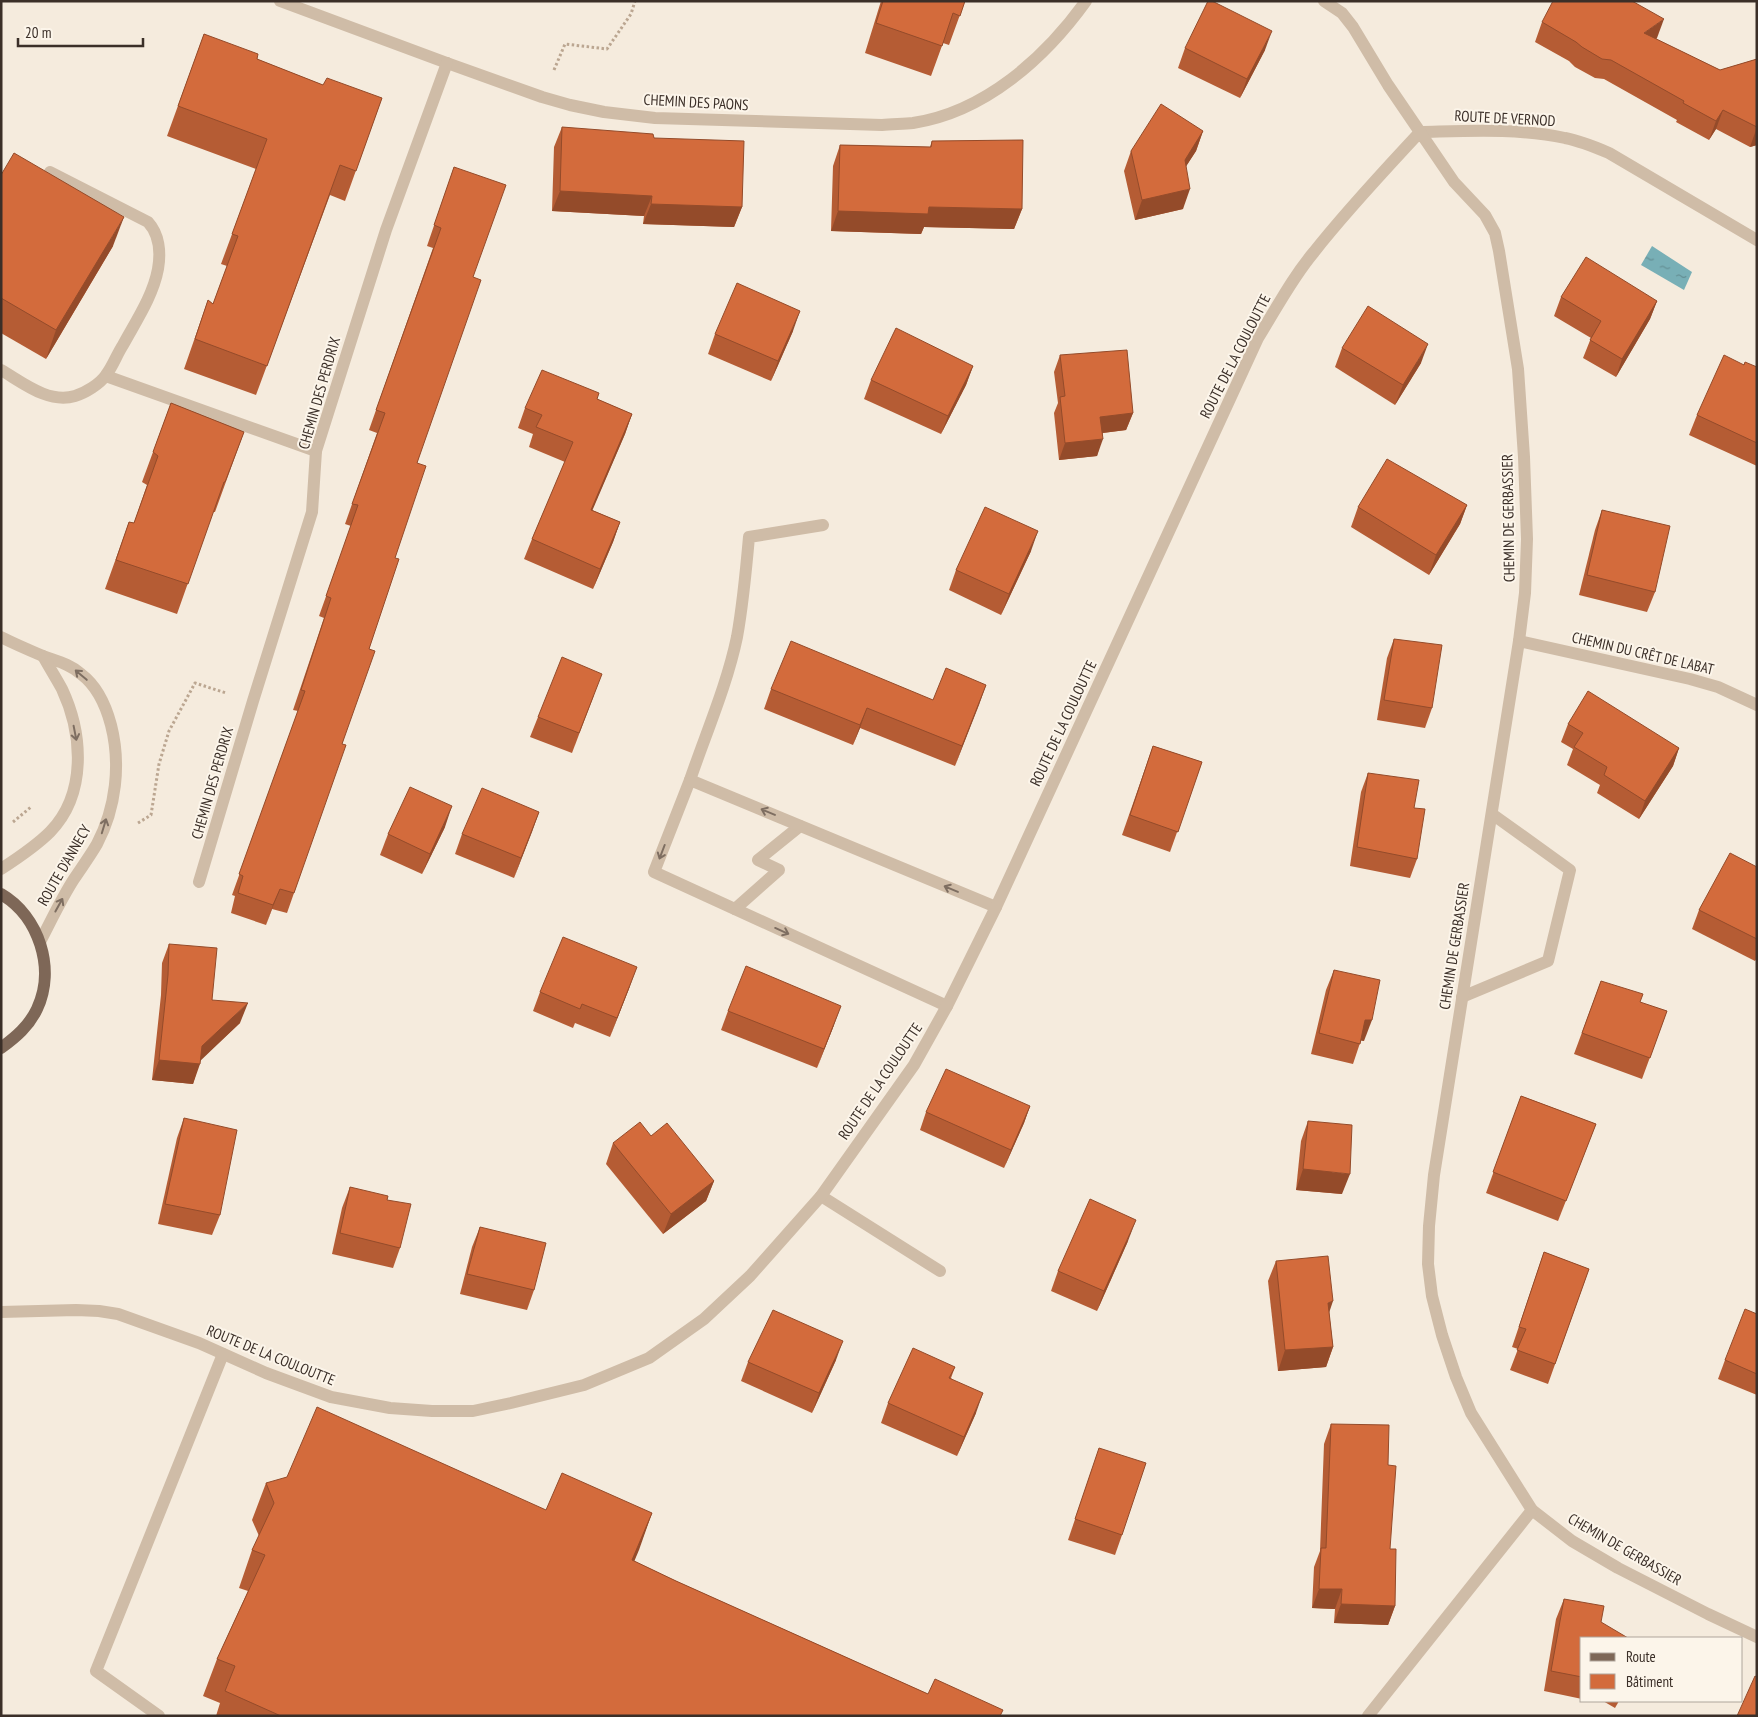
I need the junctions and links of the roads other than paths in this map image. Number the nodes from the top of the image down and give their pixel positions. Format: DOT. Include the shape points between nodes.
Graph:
graph roads {
  1 [pos="280,1"];
  2 [pos="1086,1"];
  3 [pos="1324,1"];
  4 [pos="447,63"];
  5 [pos="1420,132"];
  6 [pos="50,172"];
  7 [pos="1756,238"];
  8 [pos="1,370"];
  9 [pos="106,376"];
  10 [pos="316,451"];
  11 [pos="823,525"];
  12 [pos="1,637"];
  13 [pos="1519,641"];
  14 [pos="43,656"];
  15 [pos="1757,705"];
  16 [pos="690,780"];
  17 [pos="1492,814"];
  18 [pos="800,826"];
  19 [pos="1,869"];
  20 [pos="199,882"];
  21 [pos="1,894"];
  22 [pos="996,907"];
  23 [pos="736,909"];
  24 [pos="40,942"];
  25 [pos="1462,997"];
  26 [pos="947,1006"];
  27 [pos="1,1048"];
  28 [pos="821,1196"];
  29 [pos="940,1271"];
  30 [pos="1,1312"];
  31 [pos="222,1354"];
  32 [pos="1532,1510"];
  33 [pos="1757,1637"];
  34 [pos="160,1716"];
  35 [pos="1368,1716"];
  1 -- 4 [label="street, CHEMIN DES PAONS"];
  2 -- 4 [label="street, CHEMIN DES PAONS" via="1046,48 1012,79 980,100 914,123 845,125 654,118 604,112 542,97"];
  3 -- 5 [label="street" via="1353,27"];
  4 -- 10 [label="street, CHEMIN DES PERDRIX" via="386,230"];
  5 -- 7 [label="street, ROUTE DE VERNOD" via="1515,132 1586,143"];
  5 -- 13 [label="street, CHEMIN DE GERBASSIER" via="1454,182 1485,215 1500,251 1518,369 1528,539"];
  5 -- 22 [label="street, ROUTE DE LA COULOUTTE" via="1313,252 1258,338"];
  6 -- 9 [label="street" via="148,222 157,238 158,268 153,285"];
  8 -- 9 [label="street" via="52,397 74,397"];
  9 -- 10 [label="street"];
  10 -- 20 [label="street, CHEMIN DES PERDRIX" via="312,512"];
  11 -- 16 [label="street" via="749,537 745,588 736,638"];
  12 -- 14 [label="street, ROUTE D'ANNECY"];
  13 -- 15 [label="street, CHEMIN DU CRÊT DE LABAT" via="1690,679 1718,687"];
  13 -- 17 [label="street, CHEMIN DE GERBASSIER"];
  14 -- 19 [label="street, ROUTE D'ANNECY, one-way" via="62,690 74,726 78,750 77,777 70,805 50,832"];
  24 -- 14 [label="street, ROUTE D'ANNECY, one-way" via="102,834 117,773 116,743 97,690 81,674"];
  18 -- 16 [label="street, one-way"];
  16 -- 23 [label="street, one-way" via="654,872"];
  17 -- 25 [label="street, CHEMIN DE GERBASSIER"];
  17 -- 25 [label="street" via="1570,870 1548,961"];
  22 -- 18 [label="street, one-way"];
  18 -- 23 [label="street" via="758,860 778,870"];
  21 -- 24 [label="main road, ROUTE D'ANNECY" via="31,921"];
  22 -- 26 [label="street, ROUTE DE LA COULOUTTE"];
  23 -- 26 [label="street, one-way"];
  24 -- 27 [label="main road, ROUTE D'ANNECY" via="45,980 38,1009 20,1034"];
  25 -- 32 [label="street, CHEMIN DE GERBASSIER" via="1434,1175 1428,1264 1432,1296 1442,1335 1471,1413"];
  26 -- 28 [label="street, ROUTE DE LA COULOUTTE" via="914,1065"];
  28 -- 29 [label="street"];
  28 -- 31 [label="street, ROUTE DE LA COULOUTTE" via="750,1276 704,1319 649,1358 584,1385 473,1411 390,1408 331,1397"];
  30 -- 31 [label="street, ROUTE DE LA COULOUTTE" via="76,1310 118,1314"];
  31 -- 34 [label="street" via="96,1671"];
  32 -- 33 [label="street, CHEMIN DE GERBASSIER" via="1572,1541 1618,1568"];
  32 -- 35 [label="street"];
}
